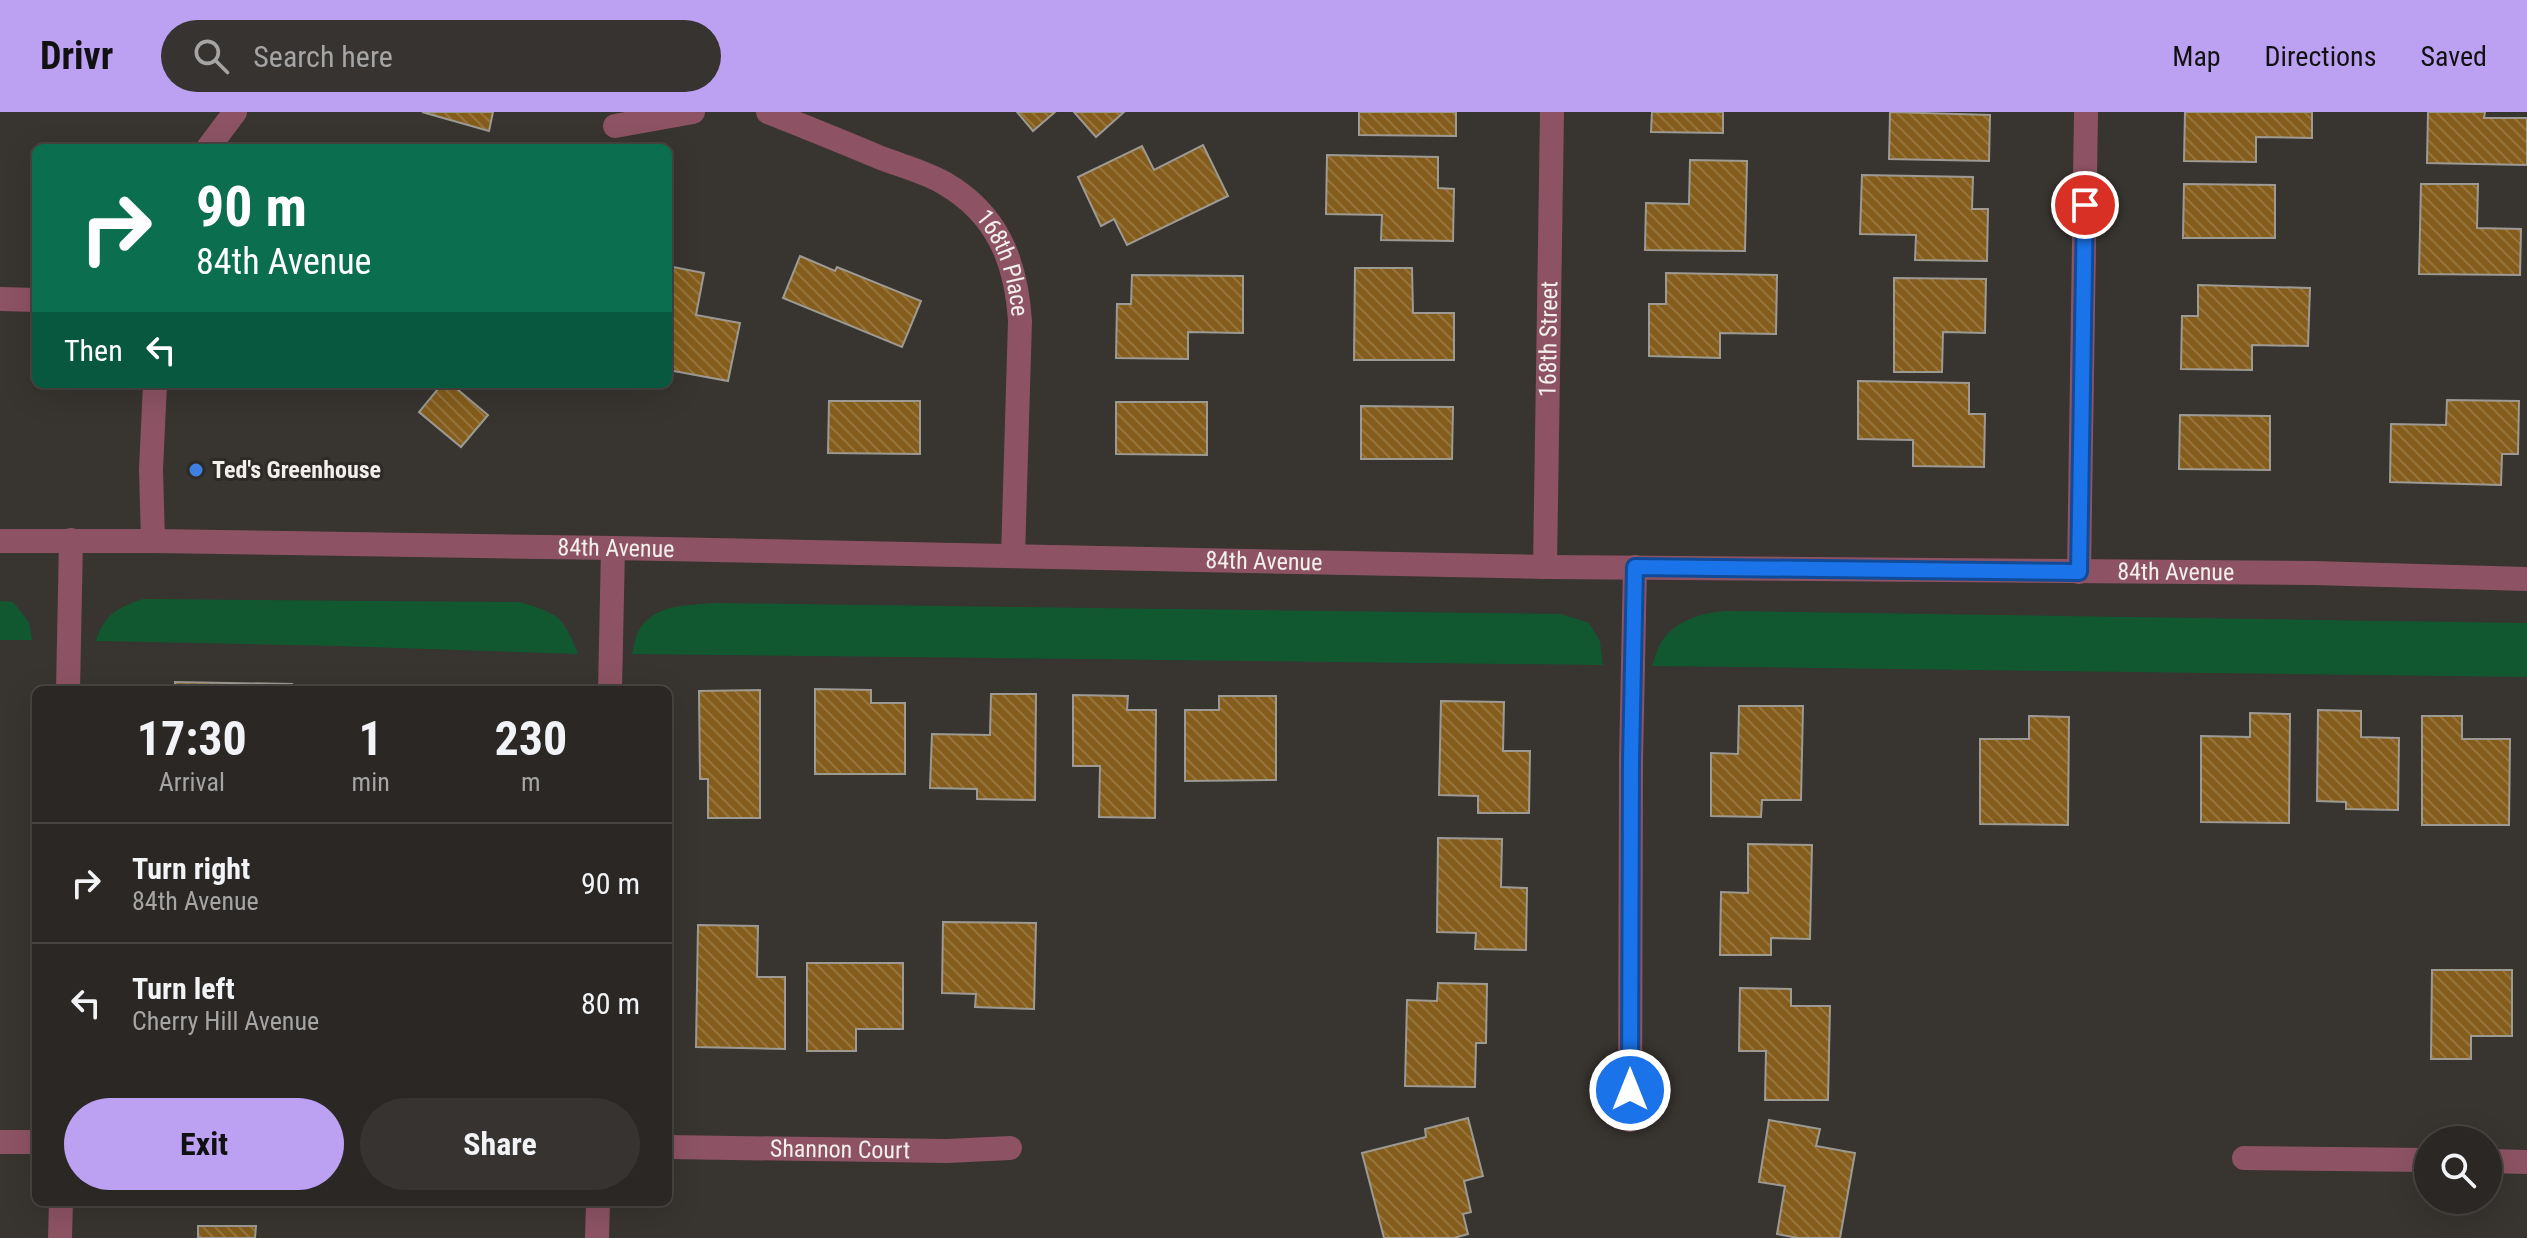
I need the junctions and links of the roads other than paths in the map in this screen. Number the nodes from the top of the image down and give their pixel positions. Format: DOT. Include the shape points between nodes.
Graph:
graph roads {
  1 [pos="235,112"];
  2 [pos="693,112"];
  3 [pos="768,112"];
  4 [pos="1552,112"];
  5 [pos="2086,112"];
  6 [pos="615,126"];
  7 [pos="211,144"];
  8 [pos="0,299"];
  9 [pos="32,300"];
  10 [pos="155,388"];
  11 [pos="71,540"];
  12 [pos="0,541"];
  13 [pos="153,541"];
  14 [pos="613,548"];
  15 [pos="1013,556"];
  16 [pos="1545,567"];
  17 [pos="1635,567"];
  18 [pos="2079,572"];
  19 [pos="2527,579"];
  20 [pos="68,686"];
  21 [pos="610,686"];
  22 [pos="1630,1120"];
  23 [pos="0,1142"];
  24 [pos="32,1142"];
  25 [pos="672,1147"];
  26 [pos="1010,1148"];
  27 [pos="2244,1158"];
  28 [pos="2414,1160"];
  29 [pos="2502,1161"];
  30 [pos="2527,1162"];
  31 [pos="61,1206"];
  32 [pos="598,1206"];
  33 [pos="60,1238"];
  34 [pos="597,1238"];
  1 -- 7 [label="street"];
  2 -- 6 [label="street"];
  3 -- 15 [label="street, 168th Place" via="944,183 993,227 1008,253 1020,321"];
  4 -- 16 [label="street, 168th Street"];
  5 -- 18 [label="street"];
  8 -- 9 [label="street"];
  10 -- 13 [label="street"];
  11 -- 12 [label="street, 84th Avenue"];
  11 -- 13 [label="street, 84th Avenue"];
  11 -- 20 [label="street"];
  13 -- 14 [label="street, 84th Avenue"];
  14 -- 15 [label="street, 84th Avenue"];
  14 -- 21 [label="street"];
  15 -- 16 [label="street, 84th Avenue"];
  16 -- 17 [label="street, 84th Avenue"];
  17 -- 18 [label="street, 84th Avenue"];
  17 -- 22 [label="street"];
  18 -- 19 [label="street, 84th Avenue"];
  23 -- 24 [label="street"];
  25 -- 26 [label="street, Shannon Court"];
  27 -- 28 [label="street"];
  29 -- 30 [label="street"];
  31 -- 33 [label="street"];
  32 -- 34 [label="street"];
}
